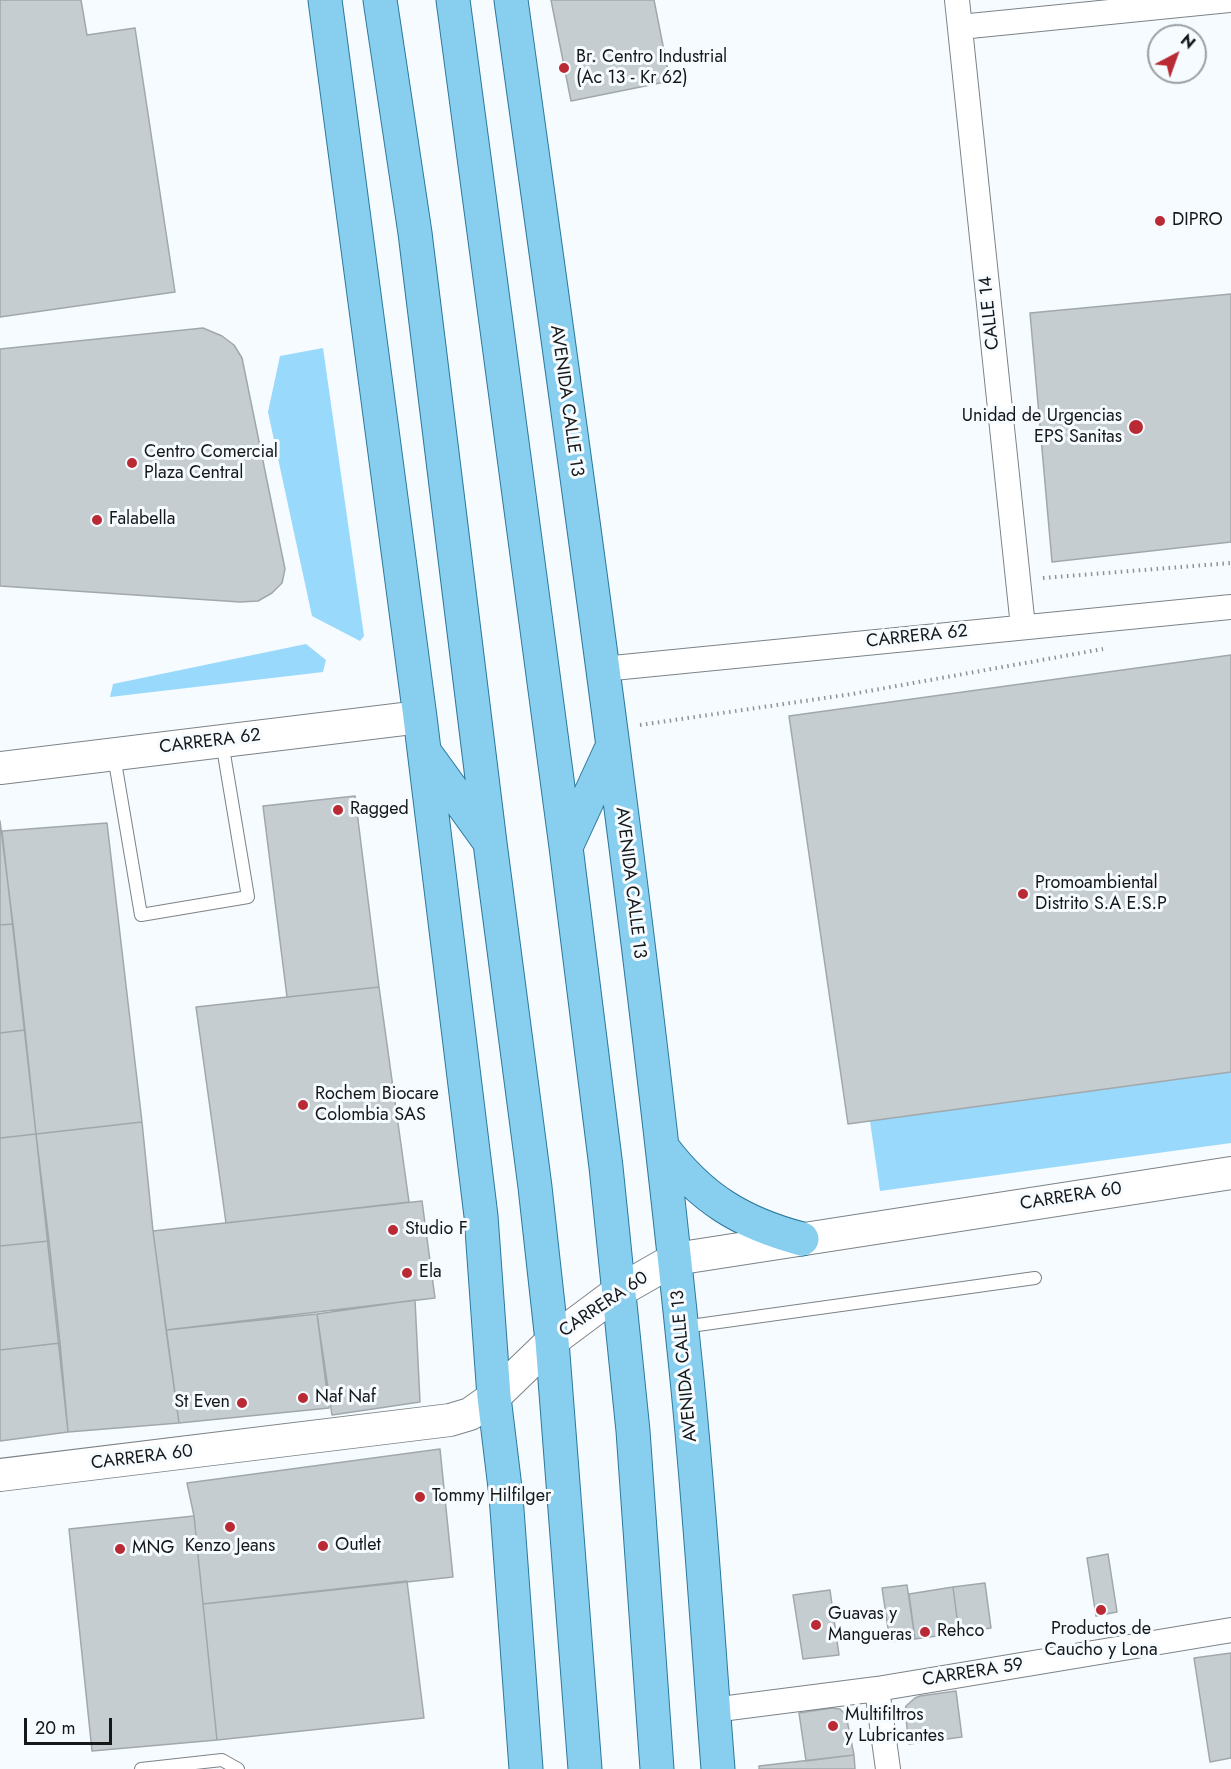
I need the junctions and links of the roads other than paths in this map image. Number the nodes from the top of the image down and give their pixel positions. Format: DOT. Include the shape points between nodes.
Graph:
graph roads {
  1 [pos="325,0"];
  2 [pos="380,0"];
  3 [pos="453,0"];
  4 [pos="511,0"];
  5 [pos="957,0"];
  6 [pos="1229,0"];
  7 [pos="960,27"];
  8 [pos="1231,607"];
  9 [pos="1023,627"];
  10 [pos="603,669"];
  11 [pos="420,717"];
  12 [pos="625,735"];
  13 [pos="222,741"];
  14 [pos="423,750"];
  15 [pos="114,754"];
  16 [pos="0,768"];
  17 [pos="490,843"];
  18 [pos="566,847"];
  19 [pos="663,1148"];
  20 [pos="1231,1173"];
  21 [pos="802,1239"];
  22 [pos="675,1259"];
  23 [pos="1035,1278"];
  24 [pos="619,1291"];
  25 [pos="682,1327"];
  26 [pos="552,1341"];
  27 [pos="494,1397"];
  28 [pos="0,1475"];
  29 [pos="1231,1630"];
  30 [pos="878,1689"];
  31 [pos="713,1710"];
  32 [pos="189,1766"];
  33 [pos="141,1769"];
  34 [pos="238,1769"];
  35 [pos="526,1769"];
  36 [pos="585,1769"];
  37 [pos="657,1769"];
  38 [pos="718,1769"];
  39 [pos="888,1769"];
  1 -- 11 [label="main road"];
  2 -- 17 [label="main road" via="415,233"];
  3 -- 18 [label="main road"];
  4 -- 10 [label="main road, AVENIDA CALLE 13"];
  5 -- 7 [label="street, CALLE 14"];
  6 -- 7 [label="street"];
  7 -- 9 [label="street, CALLE 14"];
  8 -- 9 [label="street, CARRERA 62"];
  9 -- 10 [label="street, CARRERA 62"];
  10 -- 12 [label="main road, AVENIDA CALLE 13"];
  11 -- 13 [label="street, CARRERA 62"];
  11 -- 14 [label="main road"];
  12 -- 18 [label="main road"];
  12 -- 19 [label="main road, AVENIDA CALLE 13"];
  13 -- 15 [label="street, CARRERA 62"];
  13 -- 15 [label="lane" via="248,897 141,915"];
  14 -- 17 [label="main road"];
  14 -- 27 [label="main road" via="481,1216"];
  15 -- 16 [label="street, CARRERA 62"];
  17 -- 26 [label="main road"];
  18 -- 24 [label="main road"];
  19 -- 21 [label="main road" via="692,1183 717,1203 743,1219"];
  19 -- 22 [label="main road, AVENIDA CALLE 13"];
  20 -- 21 [label="street, CARRERA 60"];
  21 -- 22 [label="street, CARRERA 60"];
  22 -- 24 [label="street, CARRERA 60"];
  22 -- 25 [label="main road, AVENIDA CALLE 13"];
  23 -- 25 [label="lane"];
  24 -- 26 [label="street, CARRERA 60"];
  24 -- 37 [label="main road"];
  25 -- 31 [label="main road, AVENIDA CALLE 13"];
  26 -- 27 [label="street, CARRERA 60"];
  26 -- 36 [label="main road"];
  27 -- 28 [label="street, CARRERA 60" via="470,1414 450,1420"];
  27 -- 35 [label="main road" via="506,1496"];
  29 -- 30 [label="street, CARRERA 59"];
  30 -- 31 [label="street, CARRERA 59"];
  30 -- 39 [label="street"];
  31 -- 38 [label="main road, AVENIDA CALLE 13"];
  32 -- 33 [label="lane"];
  32 -- 34 [label="lane" via="222,1760"];
}
